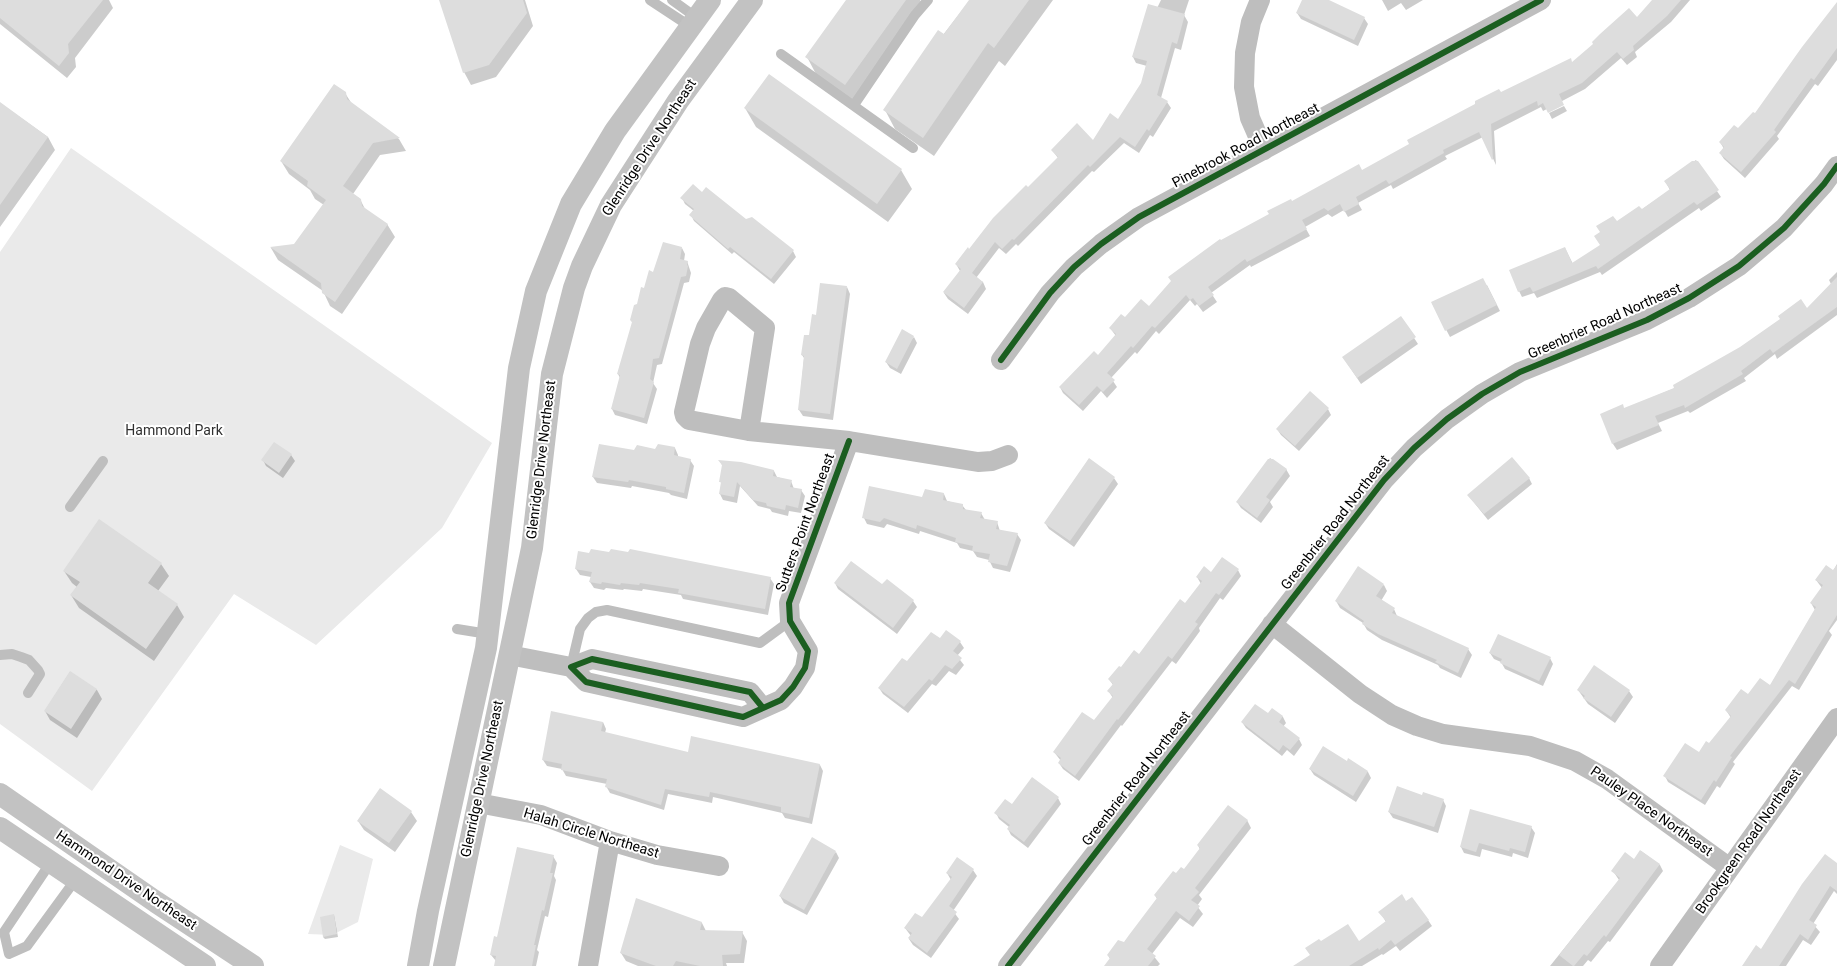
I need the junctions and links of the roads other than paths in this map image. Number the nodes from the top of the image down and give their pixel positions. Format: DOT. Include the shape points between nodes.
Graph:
graph roads {
  1 [pos="650,0"];
  2 [pos="672,0"];
  3 [pos="710,0"];
  4 [pos="752,0"];
  5 [pos="928,0"];
  6 [pos="1260,0"];
  7 [pos="1540,0"];
  8 [pos="694,22"];
  9 [pos="781,54"];
  10 [pos="854,105"];
  11 [pos="912,148"];
  12 [pos="1264,150"];
  13 [pos="1837,166"];
  14 [pos="1001,360"];
  15 [pos="749,431"];
  16 [pos="849,441"];
  17 [pos="1008,455"];
  18 [pos="104,461"];
  19 [pos="70,507"];
  20 [pos="790,621"];
  21 [pos="1272,624"];
  22 [pos="457,629"];
  23 [pos="488,634"];
  24 [pos="510,654"];
  25 [pos="0,655"];
  26 [pos="571,667"];
  27 [pos="28,693"];
  28 [pos="1837,718"];
  29 [pos="0,794"];
  30 [pos="478,803"];
  31 [pos="0,828"];
  32 [pos="610,841"];
  33 [pos="51,862"];
  34 [pos="719,866"];
  35 [pos="1730,868"];
  36 [pos="76,879"];
  37 [pos="206,966"];
  38 [pos="253,966"];
  39 [pos="418,966"];
  40 [pos="444,966"];
  41 [pos="588,966"];
  42 [pos="1008,966"];
  43 [pos="1660,966"];
  1 -- 8 [label="lane"];
  2 -- 8 [label="lane"];
  3 -- 8 [label="main road, Glenridge Drive Northeast"];
  4 -- 24 [label="main road, Glenridge Drive Northeast" via="678,101 611,205 582,266 552,374 532,548"];
  5 -- 10 [label="lane"];
  6 -- 12 [label="street" via="1251,22 1244,53 1244,87 1250,118"];
  7 -- 12 [label="street, Pinebrook Road Northeast"];
  8 -- 23 [label="main road, Glenridge Drive Northeast" via="615,131 571,204 536,291 518,376"];
  9 -- 10 [label="lane"];
  10 -- 11 [label="lane"];
  12 -- 14 [label="street, Pinebrook Road Northeast" via="1138,217 1101,244 1074,267 1050,293"];
  13 -- 21 [label="street, Greenbrier Road Northeast" via="1784,228 1739,266 1689,298 1647,320 1520,372 1482,394 1447,419 1414,448 1384,480"];
  15 -- 15 [label="street" via="689,420 684,412 702,336 725,297 765,328"];
  15 -- 16 [label="street"];
  16 -- 17 [label="street" via="978,462 992,461"];
  16 -- 20 [label="street, Sutters Point Northeast" via="789,603"];
  18 -- 19 [label="lane"];
  20 -- 26 [label="lane" via="760,642 607,610 596,612 580,629"];
  20 -- 26 [label="street" via="808,651 805,668 781,700 763,708 750,692 592,658"];
  21 -- 35 [label="street, Pauley Place Northeast" via="1360,694 1392,715 1443,734 1530,746 1575,761 1607,779"];
  21 -- 42 [label="street, Greenbrier Road Northeast"];
  22 -- 23 [label="lane"];
  23 -- 39 [label="main road, Glenridge Drive Northeast"];
  24 -- 26 [label="street"];
  24 -- 30 [label="main road, Glenridge Drive Northeast"];
  25 -- 27 [label="lane" via="12,654 21,657 38,670 40,674"];
  28 -- 35 [label="street, Brookgreen Road Northeast"];
  29 -- 38 [label="main road, Hammond Drive Northeast"];
  30 -- 32 [label="street, Halah Circle Northeast" via="541,815"];
  30 -- 40 [label="main road, Glenridge Drive Northeast"];
  31 -- 33 [label="main road, Hammond Drive Northeast"];
  32 -- 34 [label="street, Halah Circle Northeast" via="657,855"];
  32 -- 41 [label="street"];
  33 -- 36 [label="main road, Hammond Drive Northeast"];
  33 -- 36 [label="lane" via="4,932 9,954 27,946"];
  35 -- 43 [label="street, Brookgreen Road Northeast"];
  36 -- 37 [label="main road, Hammond Drive Northeast"];
}
